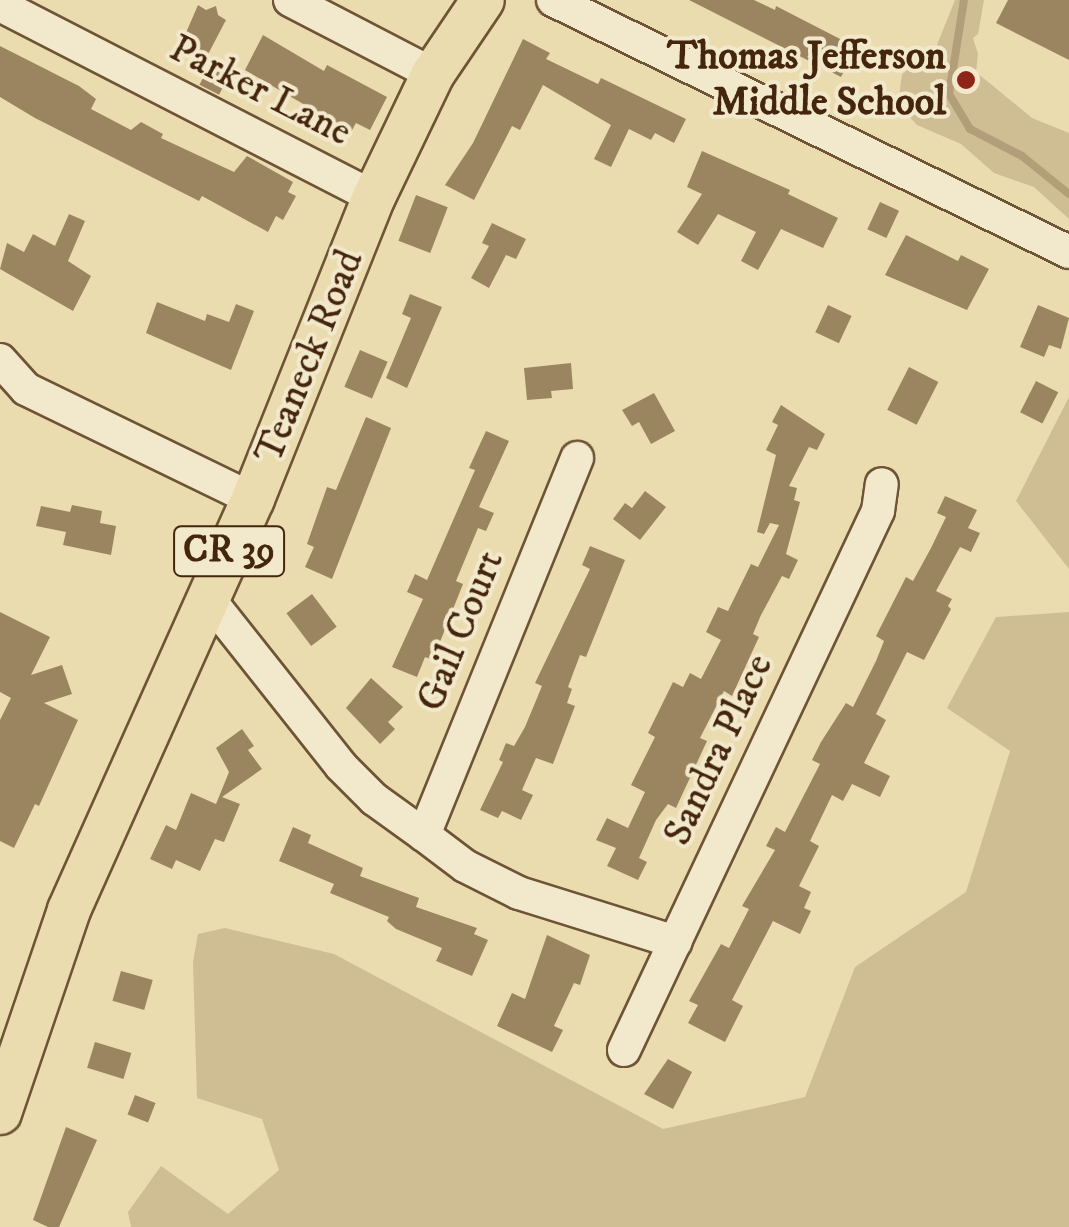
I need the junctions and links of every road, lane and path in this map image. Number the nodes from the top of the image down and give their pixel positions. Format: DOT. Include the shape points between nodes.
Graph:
graph roads {
  1 [pos="290,0"];
  2 [pos="484,0"];
  3 [pos="553,0"];
  4 [pos="0,5"];
  5 [pos="433,74"];
  6 [pos="374,198"];
  7 [pos="1069,252"];
  8 [pos="0,360"];
  9 [pos="577,458"];
  10 [pos="882,484"];
  11 [pos="253,498"];
  12 [pos="208,598"];
  13 [pos="424,836"];
  14 [pos="675,942"];
  15 [pos="624,1050"];
  16 [pos="0,1113"];
  1 -- 5 [label="street"];
  2 -- 5 [label="main road, Teaneck Road / CR 39"];
  3 -- 7 [label="street"];
  4 -- 6 [label="street, Parker Lane"];
  5 -- 6 [label="main road, Teaneck Road / CR 39"];
  6 -- 11 [label="main road, Teaneck Road / CR 39"];
  8 -- 11 [label="street" via="26,389"];
  9 -- 13 [label="street, Gail Court"];
  10 -- 14 [label="street, Sandra Place" via="878,511"];
  11 -- 12 [label="main road, Teaneck Road / CR 39"];
  12 -- 13 [label="street" via="341,766"];
  12 -- 16 [label="main road, Teaneck Road / CR 39" via="69,910"];
  13 -- 14 [label="street" via="519,893"];
  14 -- 15 [label="street, Sandra Place"];
}
